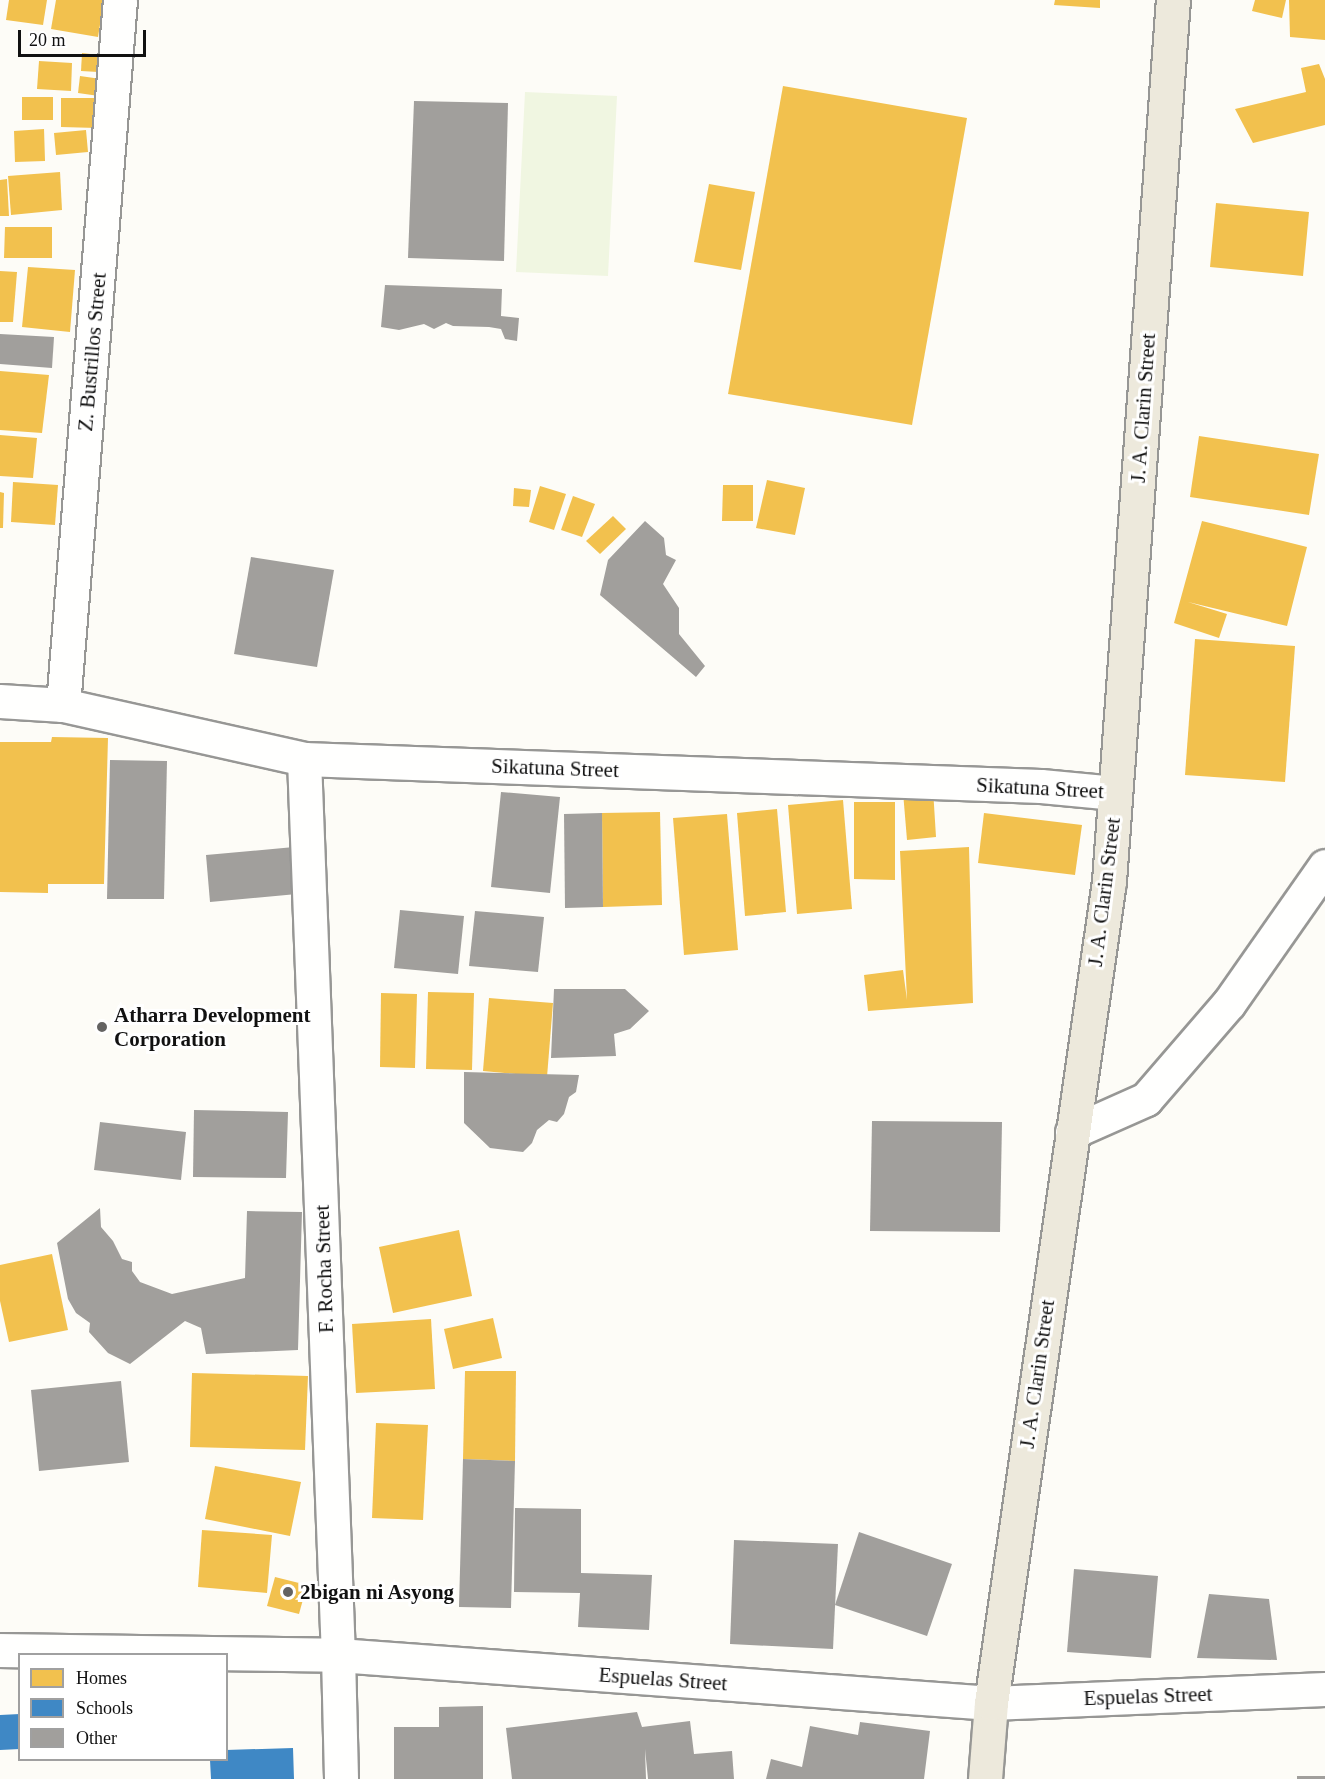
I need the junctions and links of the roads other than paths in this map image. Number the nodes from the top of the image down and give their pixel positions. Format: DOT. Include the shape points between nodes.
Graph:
graph roads {
  1 [pos="120,0"];
  2 [pos="1173,0"];
  3 [pos="0,702"];
  4 [pos="63,705"];
  5 [pos="304,759"];
  6 [pos="1115,793"];
  7 [pos="1325,866"];
  8 [pos="1072,1132"];
  9 [pos="0,1650"];
  10 [pos="203,1653"];
  11 [pos="228,1653"];
  12 [pos="338,1655"];
  13 [pos="1325,1689"];
  14 [pos="991,1703"];
  15 [pos="340,1779"];
  16 [pos="985,1779"];
  1 -- 4 [label="street, Z. Bustrillos Street"];
  2 -- 6 [label="main road, J. A. Clarin Street"];
  3 -- 4 [label="street, Sikatuna Street"];
  4 -- 5 [label="street, Sikatuna Street"];
  5 -- 6 [label="street, Sikatuna Street" via="1041,786"];
  5 -- 12 [label="street, F. Rocha Street"];
  6 -- 8 [label="main road, J. A. Clarin Street" via="1109,881"];
  7 -- 8 [label="street" via="1229,1003 1146,1099"];
  8 -- 14 [label="main road, J. A. Clarin Street"];
  9 -- 10 [label="street, Espuelas Street"];
  11 -- 12 [label="street, Espuelas Street"];
  12 -- 14 [label="street, Espuelas Street"];
  12 -- 15 [label="street, F. Rocha Street"];
  13 -- 14 [label="street, Espuelas Street"];
  14 -- 16 [label="main road, J. A. Clarin Street"];
}
